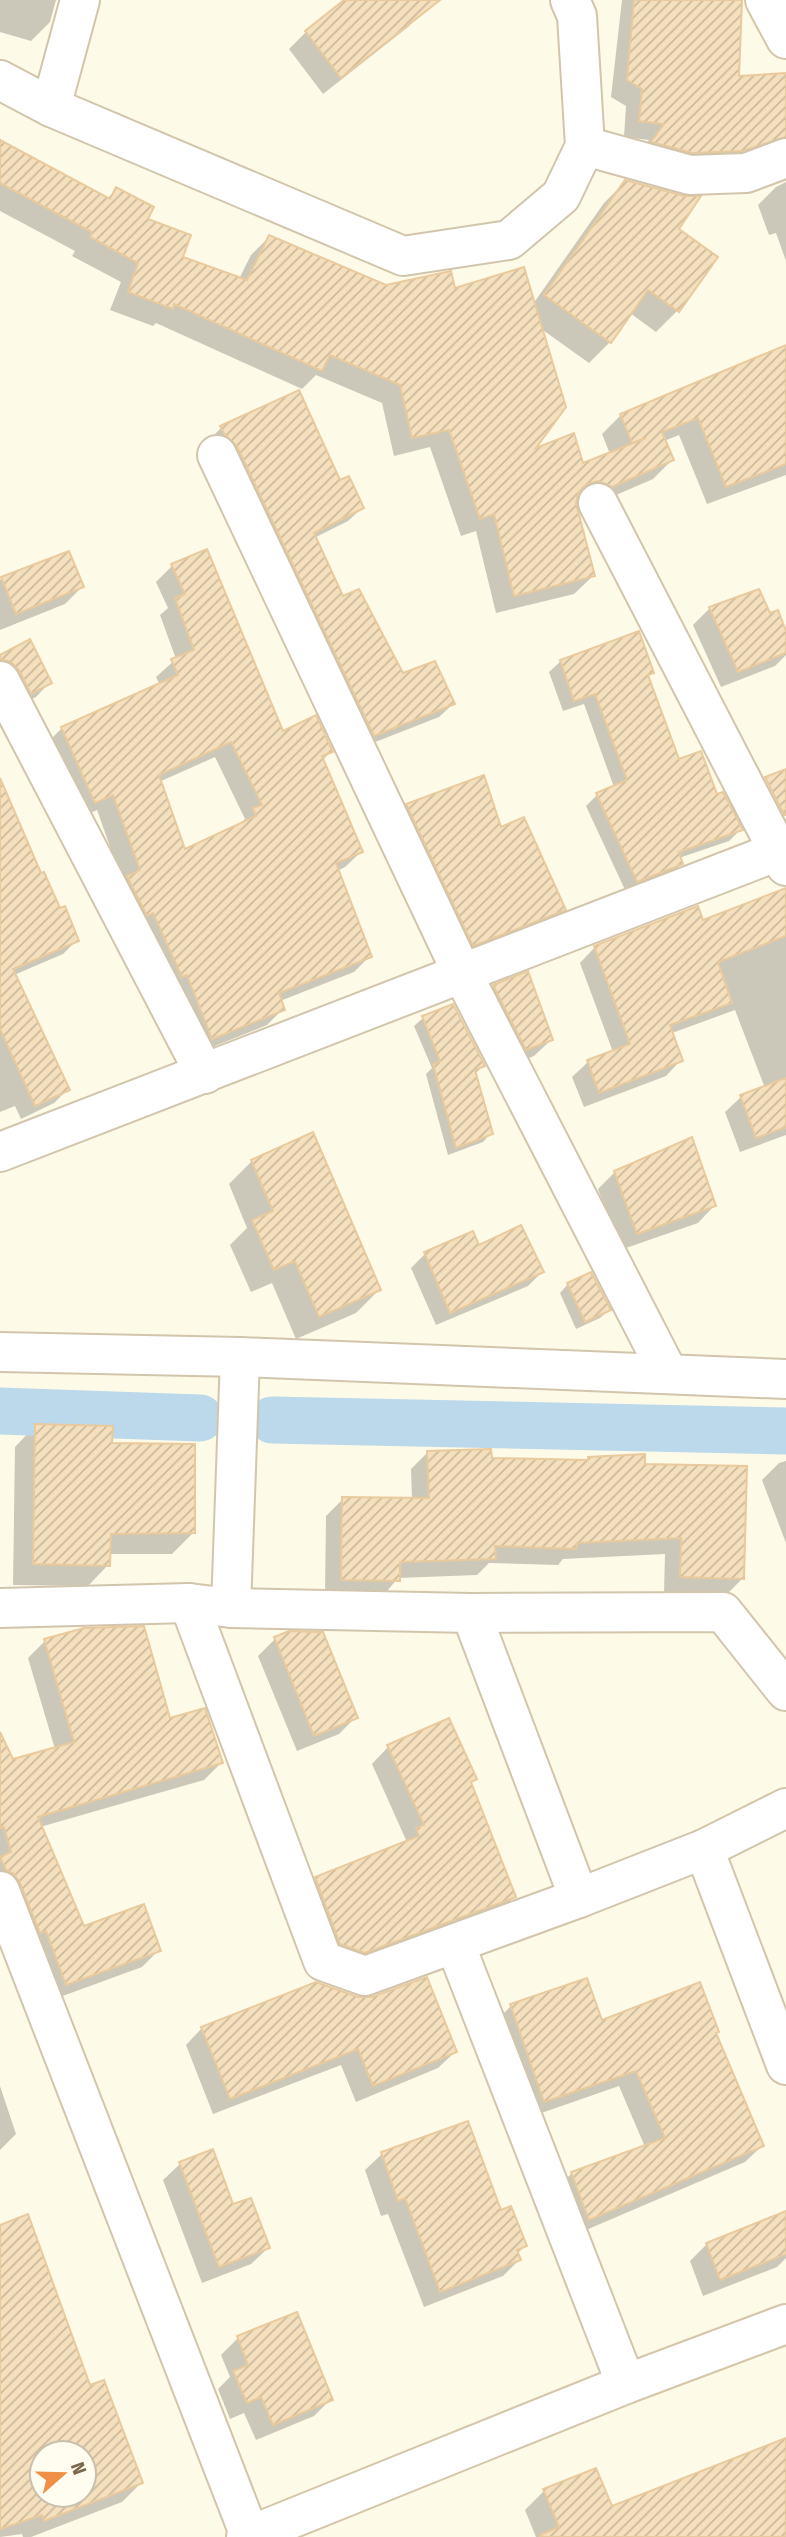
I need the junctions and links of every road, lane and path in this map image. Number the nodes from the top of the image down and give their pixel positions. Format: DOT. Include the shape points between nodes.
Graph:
graph roads {
  1 [pos="80,0"];
  2 [pos="570,0"];
  3 [pos="765,0"];
  4 [pos="786,39"];
  5 [pos="0,80"];
  6 [pos="51,107"];
  7 [pos="585,146"];
  8 [pos="786,158"];
  9 [pos="216,455"];
  10 [pos="598,503"];
  11 [pos="0,681"];
  12 [pos="783,855"];
  13 [pos="462,973"];
  14 [pos="205,1074"];
  15 [pos="0,1152"];
  16 [pos="0,1352"];
  17 [pos="240,1357"];
  18 [pos="668,1373"];
  19 [pos="786,1379"];
  20 [pos="189,1603"];
  21 [pos="0,1608"];
  22 [pos="230,1608"];
  23 [pos="471,1613"];
  24 [pos="786,1691"];
  25 [pos="786,1808"];
  26 [pos="704,1849"];
  27 [pos="0,1891"];
  28 [pos="579,1898"];
  29 [pos="455,1944"];
  30 [pos="786,2066"];
  31 [pos="786,2324"];
  32 [pos="626,2384"];
  33 [pos="248,2536"];
  1 -- 6 [label="street"];
  2 -- 7 [label="street" via="577,16"];
  3 -- 4 [label="street"];
  5 -- 6 [label="street"];
  6 -- 7 [label="street" via="403,256 509,240 561,196"];
  7 -- 8 [label="street" via="690,175 746,173"];
  9 -- 13 [label="street"];
  10 -- 12 [label="street"];
  11 -- 14 [label="street"];
  12 -- 13 [label="street"];
  13 -- 14 [label="street"];
  13 -- 18 [label="street"];
  14 -- 15 [label="street"];
  16 -- 17 [label="street"];
  17 -- 18 [label="street"];
  17 -- 22 [label="street"];
  18 -- 19 [label="street"];
  20 -- 21 [label="street"];
  20 -- 22 [label="street"];
  20 -- 29 [label="street" via="323,1961 365,1976"];
  22 -- 23 [label="street"];
  23 -- 24 [label="street" via="723,1612"];
  23 -- 28 [label="street"];
  25 -- 26 [label="street"];
  26 -- 28 [label="street"];
  26 -- 30 [label="street"];
  27 -- 33 [label="street"];
  28 -- 29 [label="street"];
  29 -- 32 [label="street"];
  31 -- 32 [label="street"];
  32 -- 33 [label="street"];
}
